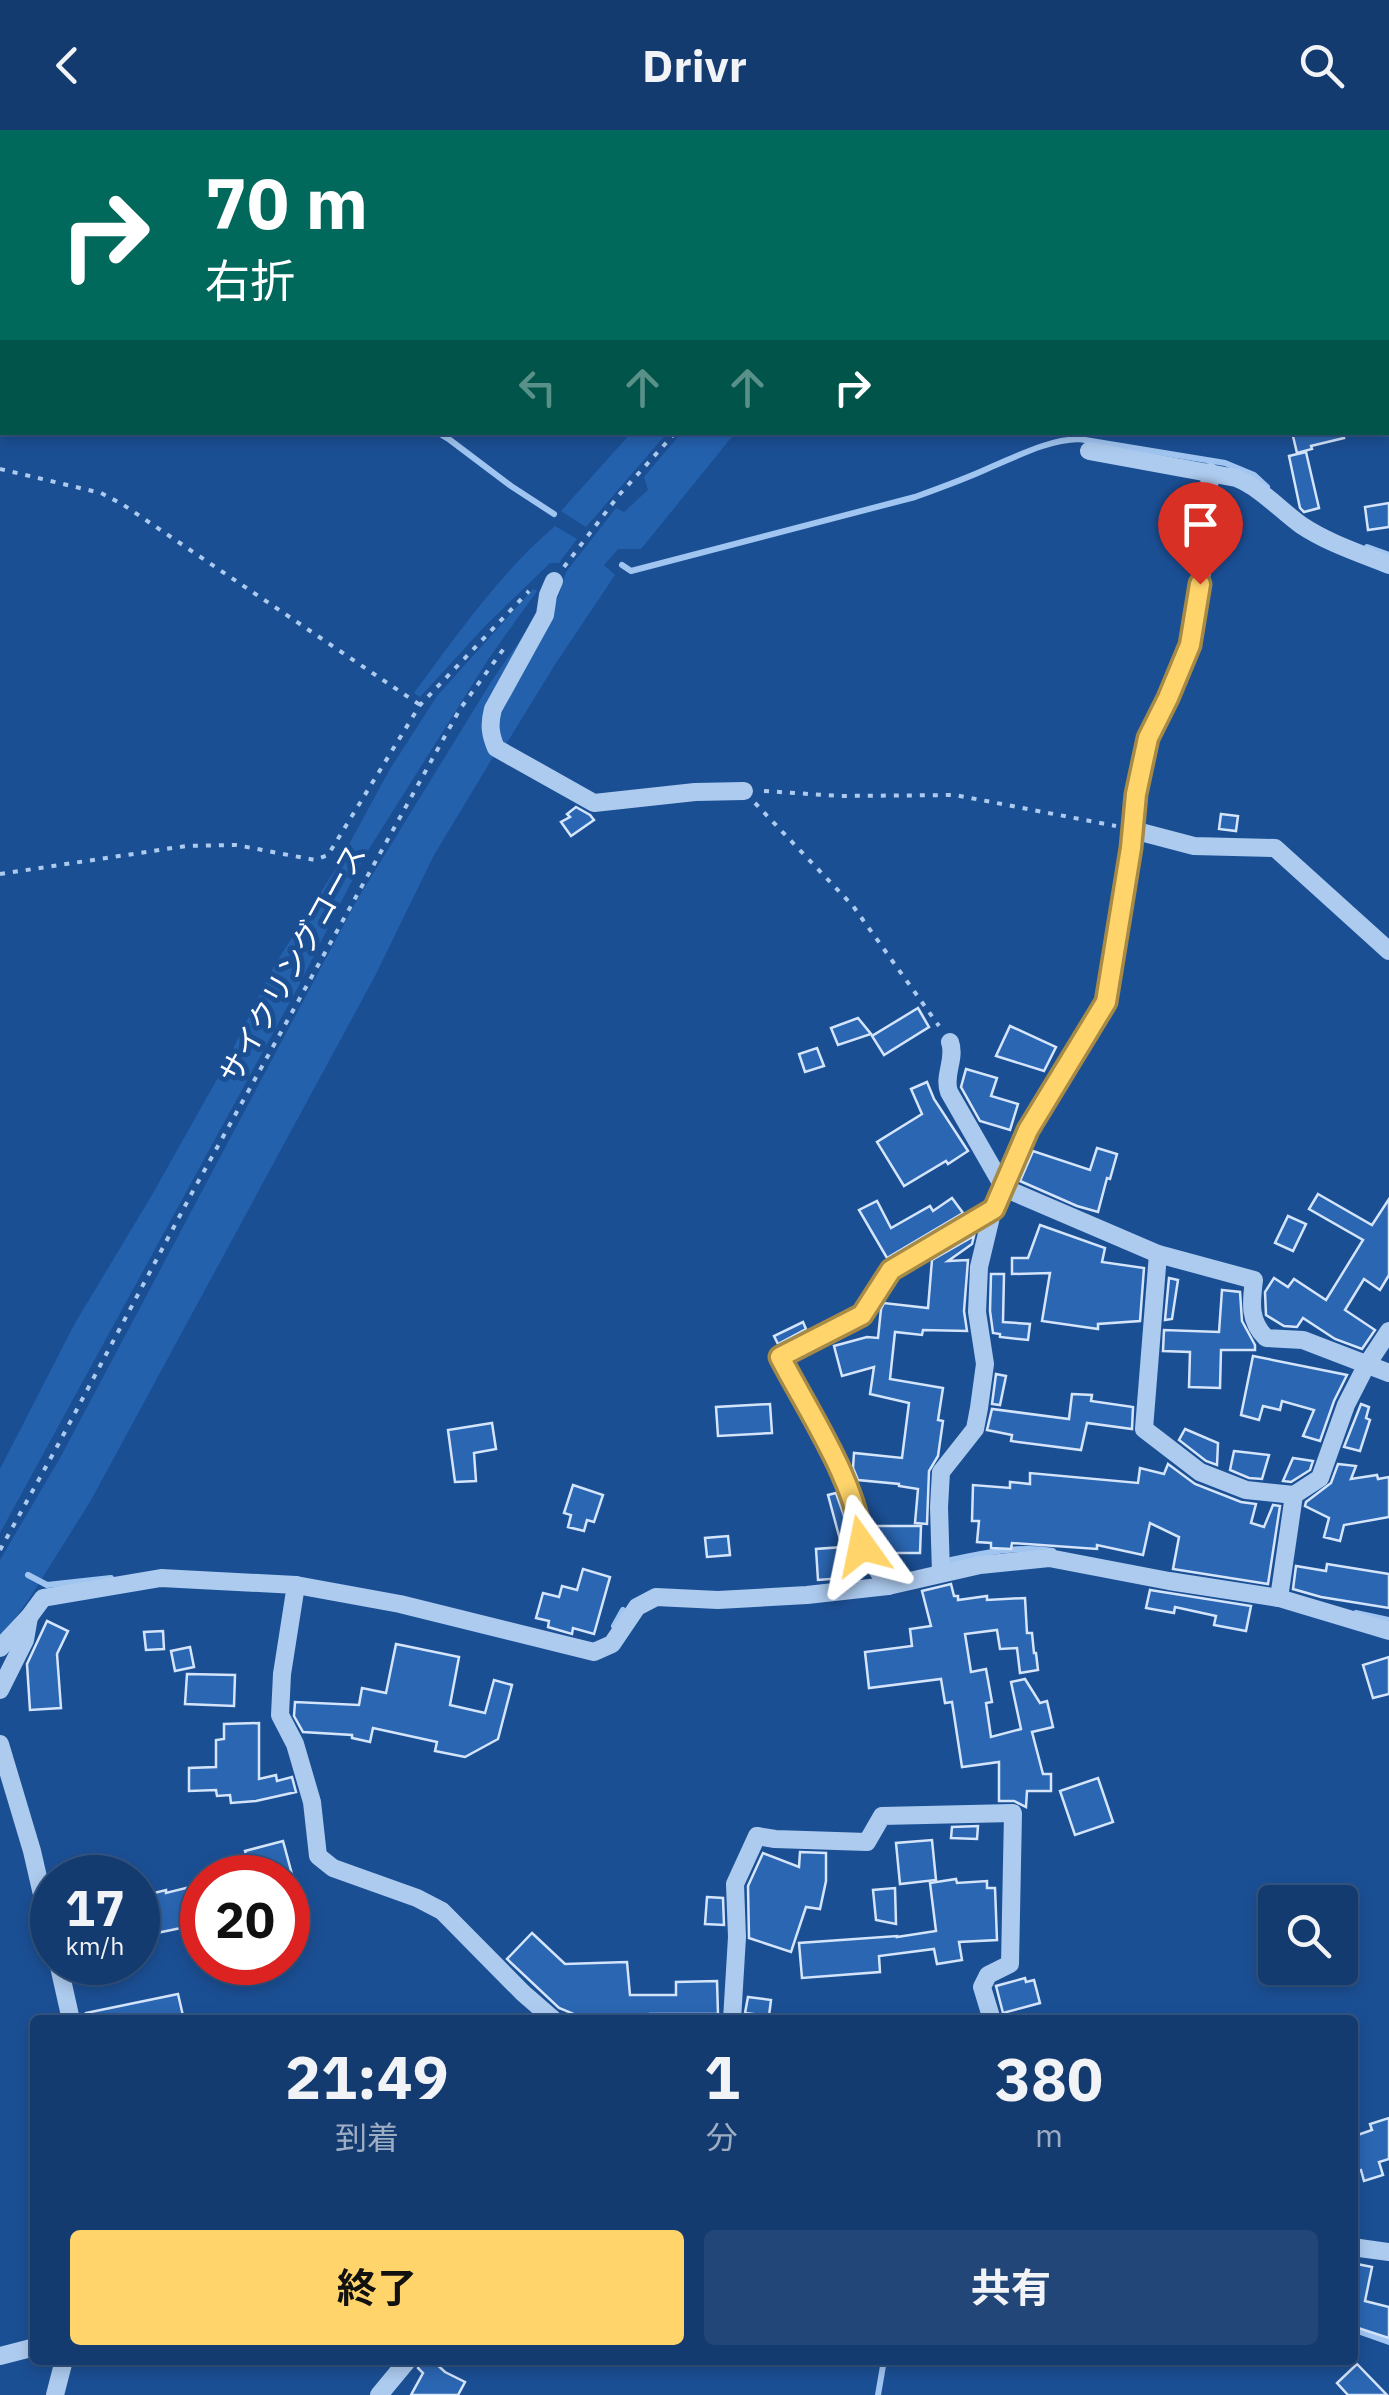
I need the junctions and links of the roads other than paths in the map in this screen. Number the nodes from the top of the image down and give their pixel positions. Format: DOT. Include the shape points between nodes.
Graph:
graph roads {
  1 [pos="1089,451"];
  2 [pos="1210,472"];
  3 [pos="1389,565"];
  4 [pos="554,581"];
  5 [pos="744,791"];
  6 [pos="1134,830"];
  7 [pos="1389,951"];
  8 [pos="950,1042"];
  9 [pos="1004,1188"];
  10 [pos="994,1209"];
  11 [pos="1158,1254"];
  12 [pos="1389,1331"];
  13 [pos="1366,1366"];
  14 [pos="1389,1373"];
  15 [pos="1294,1495"];
  16 [pos="941,1573"];
  17 [pos="296,1585"];
  18 [pos="888,1586"];
  19 [pos="1279,1598"];
  20 [pos="30,1617"];
  21 [pos="1389,1631"];
  22 [pos="0,1648"];
  23 [pos="0,1690"];
  24 [pos="0,1744"];
  25 [pos="33,1855"];
  26 [pos="63,1985"];
  27 [pos="70,2015"];
  28 [pos="548,2015"];
  29 [pos="732,2015"];
  30 [pos="990,2015"];
  31 [pos="1358,2248"];
  32 [pos="1389,2252"];
  33 [pos="30,2348"];
  34 [pos="0,2356"];
  35 [pos="63,2365"];
  36 [pos="404,2365"];
  37 [pos="54,2395"];
  38 [pos="379,2395"];
  1 -- 2 [label="street"];
  2 -- 3 [label="street" via="1251,484 1320,537"];
  2 -- 6 [label="street" via="1190,645 1148,738"];
  4 -- 5 [label="street" via="545,615 493,709 490,736 496,748 594,803"];
  6 -- 7 [label="street" via="1194,846 1275,848"];
  6 -- 9 [label="street" via="1106,1002 1038,1114"];
  8 -- 9 [label="street" via="949,1092"];
  9 -- 10 [label="street"];
  9 -- 11 [label="street"];
  10 -- 16 [label="street" via="979,1266 984,1364 975,1429 941,1472"];
  10 -- 18 [label="street" via="891,1270 862,1315 780,1357 846,1482 862,1546"];
  11 -- 13 [label="street" via="1254,1280 1255,1327 1266,1338 1302,1340"];
  11 -- 15 [label="street" via="1144,1429 1200,1472 1246,1490"];
  12 -- 13 [label="street"];
  13 -- 14 [label="street"];
  13 -- 15 [label="street" via="1320,1478"];
  15 -- 19 [label="street"];
  16 -- 18 [label="street"];
  16 -- 19 [label="street" via="1049,1558"];
  17 -- 18 [label="street" via="594,1652 612,1644 637,1607 656,1597 808,1596"];
  17 -- 20 [label="street" via="161,1578 43,1598"];
  17 -- 28 [label="street" via="280,1715 312,1802 318,1856 442,1911"];
  19 -- 21 [label="street"];
  20 -- 22 [label="street"];
  20 -- 23 [label="street"];
  24 -- 25 [label="street"];
  26 -- 27 [label="street"];
  29 -- 30 [label="street" via="735,1884 757,1836 867,1842 882,1816 1012,1813 1010,1964 988,1975 982,1987"];
  31 -- 32 [label="street"];
  33 -- 34 [label="street"];
  35 -- 37 [label="street"];
  36 -- 38 [label="street"];
}
